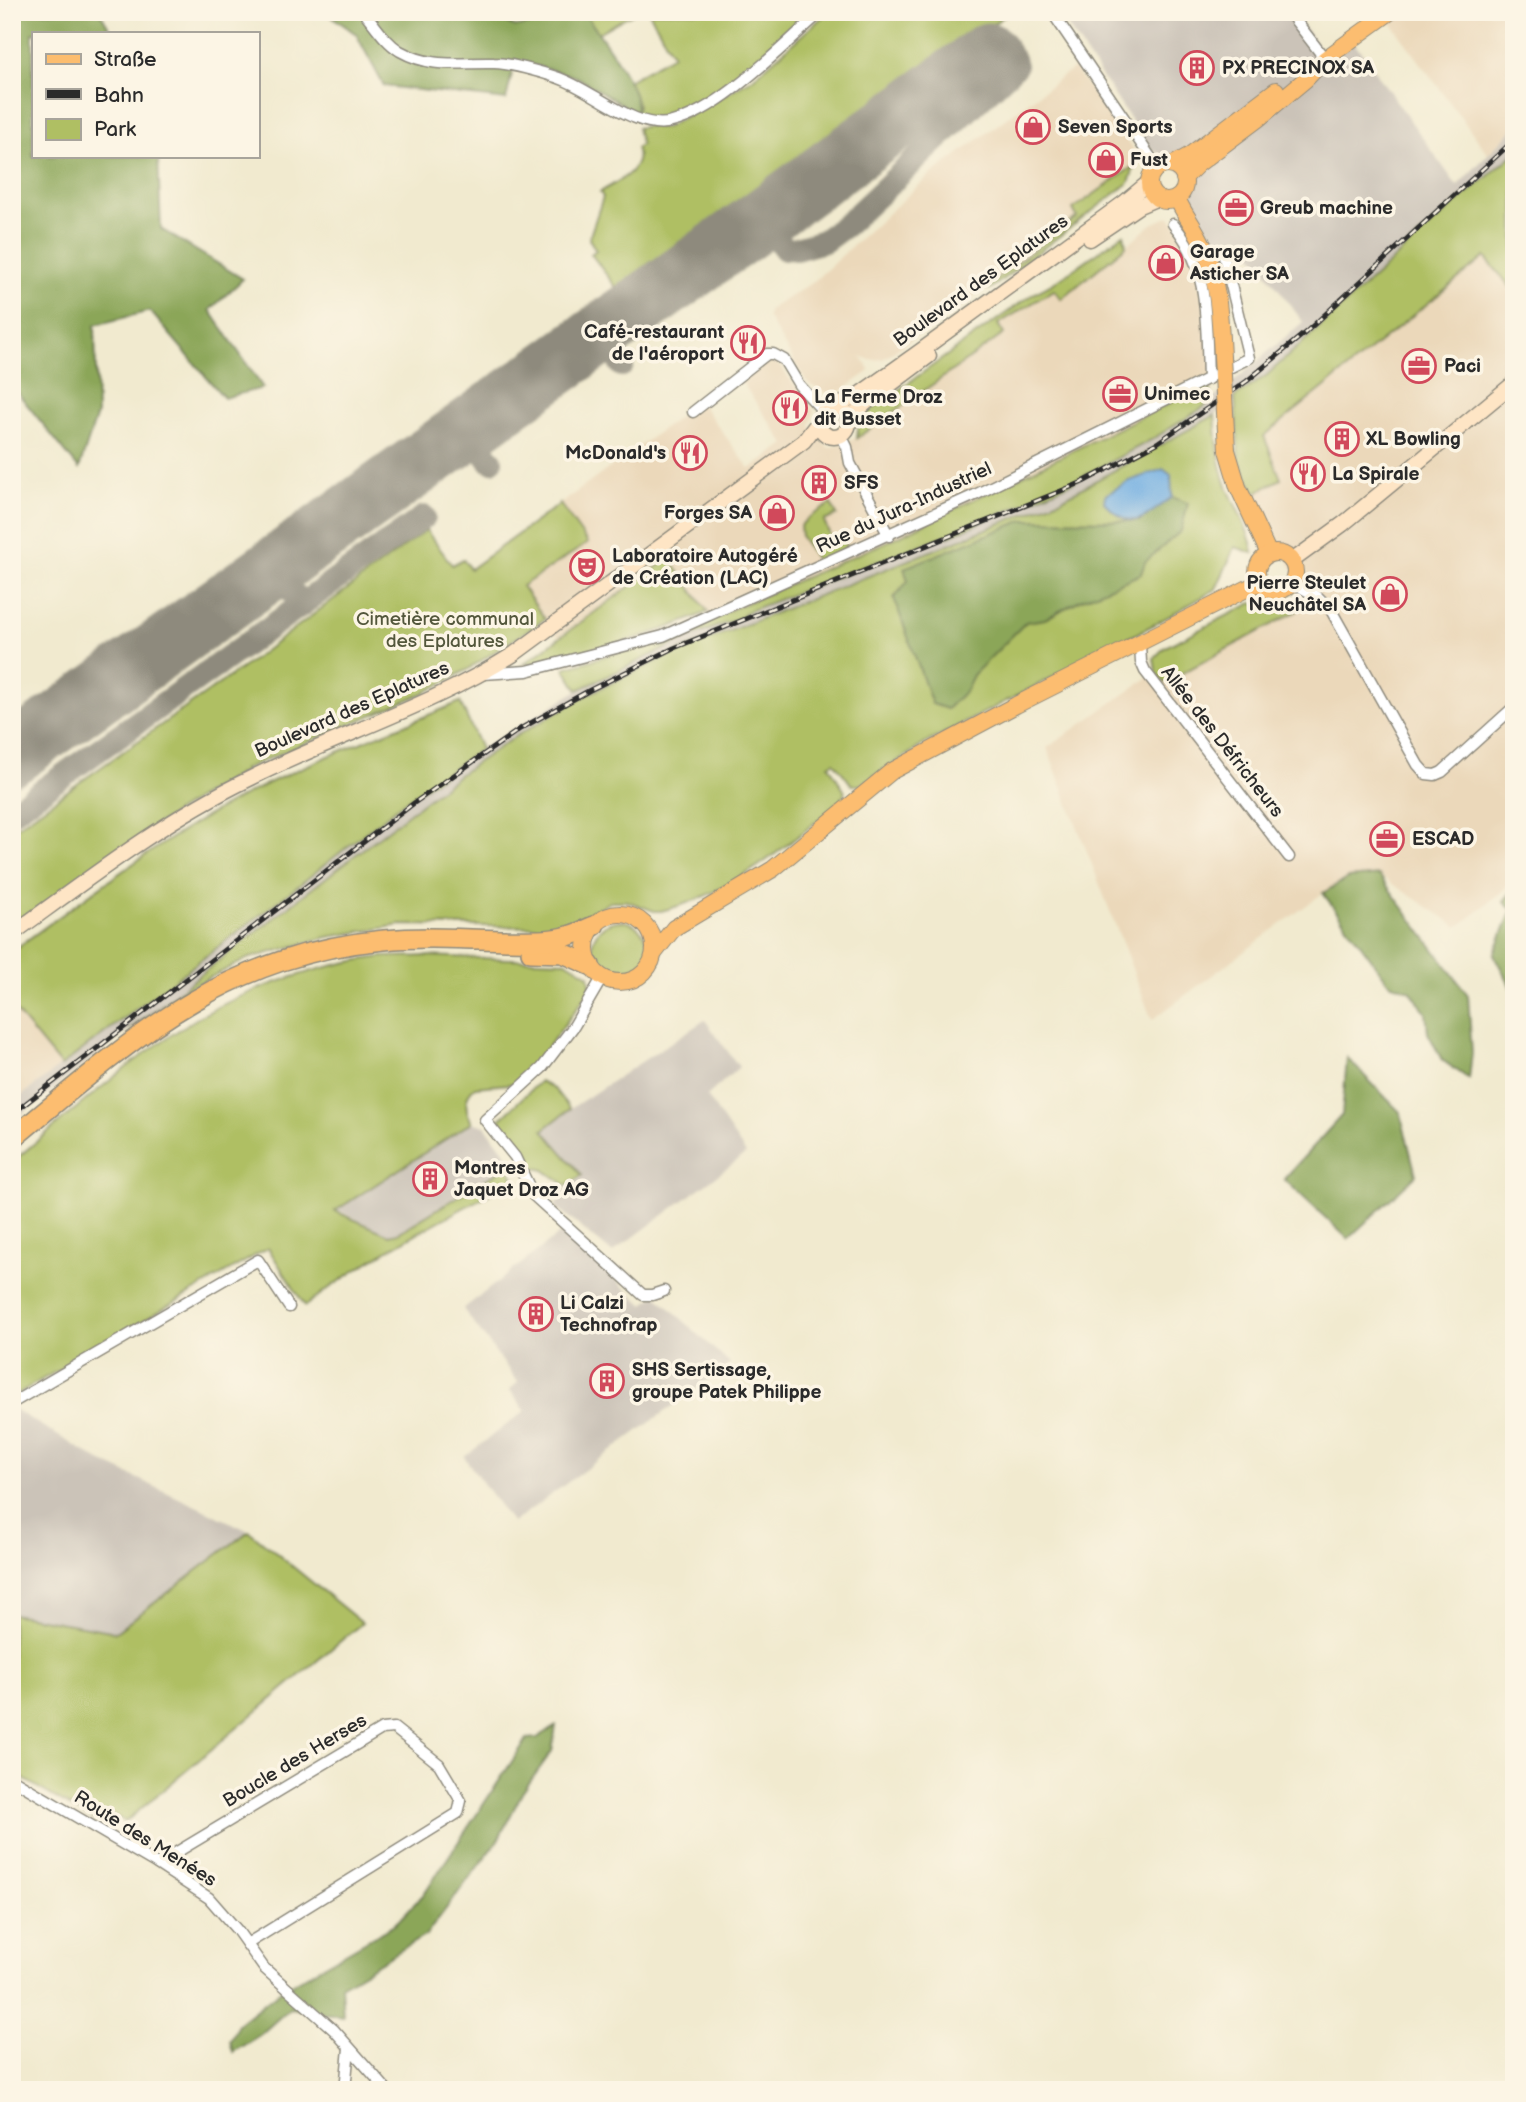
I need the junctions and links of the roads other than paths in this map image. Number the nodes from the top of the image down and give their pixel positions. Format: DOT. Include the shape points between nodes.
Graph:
graph roads {
  1 [pos="364,12"];
  2 [pos="821,12"];
  3 [pos="1052,12"];
  4 [pos="1289,12"];
  5 [pos="1390,12"];
  6 [pos="1325,59"];
  7 [pos="1164,166"];
  8 [pos="1184,178"];
  9 [pos="1149,182"];
  10 [pos="1158,198"];
  11 [pos="1177,198"];
  12 [pos="1173,224"];
  13 [pos="1224,257"];
  14 [pos="1208,379"];
  15 [pos="1514,383"];
  16 [pos="693,412"];
  17 [pos="826,413"];
  18 [pos="848,420"];
  19 [pos="834,435"];
  20 [pos="804,441"];
  21 [pos="889,536"];
  22 [pos="1269,554"];
  23 [pos="1292,561"];
  24 [pos="1260,582"];
  25 [pos="1292,583"];
  26 [pos="1140,644"];
  27 [pos="483,674"];
  28 [pos="1514,707"];
  29 [pos="1289,857"];
  30 [pos="692,916"];
  31 [pos="643,921"];
  32 [pos="594,926"];
  33 [pos="12,934"];
  34 [pos="655,952"];
  35 [pos="596,971"];
  36 [pos="12,1139"];
  37 [pos="12,1154"];
  38 [pos="664,1291"];
  39 [pos="289,1307"];
  40 [pos="12,1403"];
  41 [pos="12,1779"];
  42 [pos="157,1864"];
  43 [pos="247,1944"];
  44 [pos="349,2048"];
  45 [pos="345,2090"];
  46 [pos="387,2090"];
  1 -- 2 [label="street" via="388,42 410,55 444,65 502,63 555,76 634,118 660,124 678,121 729,92"];
  3 -- 7 [label="street"];
  4 -- 6 [label="street"];
  5 -- 6 [label="main road"];
  6 -- 7 [label="main road" via="1294,75 1190,155"];
  6 -- 8 [label="main road"];
  7 -- 8 [label="main road" via="1181,172"];
  7 -- 9 [label="main road" via="1150,175"];
  8 -- 11 [label="main road"];
  9 -- 10 [label="main road"];
  9 -- 17 [label="main road, Boulevard des Eplatures" via="919,352"];
  10 -- 11 [label="main road"];
  10 -- 18 [label="main road, Boulevard des Eplatures" via="1098,233"];
  11 -- 22 [label="main road, bridge" via="1204,247 1214,277 1227,450 1238,487"];
  12 -- 14 [label="street" via="1188,246 1203,290"];
  13 -- 14 [label="street, Rue du Jura-Industriel" via="1249,358"];
  14 -- 21 [label="street, Rue du Jura-Industriel"];
  15 -- 23 [label="main road"];
  16 -- 17 [label="street" via="766,354 773,354 784,360 799,385"];
  17 -- 18 [label="main road" via="842,410"];
  17 -- 19 [label="main road" via="821,430"];
  17 -- 20 [label="main road, Boulevard des Eplatures"];
  18 -- 19 [label="main road" via="848,427"];
  19 -- 20 [label="main road, Boulevard des Eplatures"];
  19 -- 21 [label="street" via="847,447 850,463"];
  20 -- 27 [label="main road, Boulevard des Eplatures"];
  21 -- 27 [label="street, Rue du Jura-Industriel" via="663,636 527,671"];
  22 -- 23 [label="main road" via="1282,554"];
  22 -- 24 [label="main road" via="1257,566"];
  23 -- 25 [label="main road"];
  24 -- 25 [label="main road" via="1278,591"];
  24 -- 26 [label="main road"];
  25 -- 28 [label="street" via="1317,596 1331,610 1426,774 1445,769"];
  26 -- 29 [label="street, Allée des Défricheurs" via="1141,665 1149,678"];
  26 -- 30 [label="main road" via="892,771 772,869"];
  27 -- 33 [label="main road, Boulevard des Eplatures" via="223,792"];
  30 -- 31 [label="main road"];
  30 -- 34 [label="main road" via="667,934"];
  31 -- 32 [label="main road" via="621,913 606,916"];
  31 -- 34 [label="main road"];
  32 -- 35 [label="main road" via="586,941 587,957"];
  32 -- 36 [label="highway" via="554,939 413,938 356,943 255,970 201,995 150,1027"];
  34 -- 35 [label="main road" via="649,968 636,979 619,982"];
  35 -- 37 [label="highway" via="576,957 553,952 412,950 359,955 286,972 180,1021"];
  35 -- 38 [label="street" via="556,1051 485,1120 515,1157 533,1195 643,1296"];
  39 -- 40 [label="street" via="258,1260"];
  41 -- 42 [label="street, Route des Menées"];
  42 -- 43 [label="street, Route des Menées" via="209,1898"];
  42 -- 43 [label="street, Boucle des Herses" via="382,1729 399,1731 439,1764 461,1801 458,1813"];
  43 -- 44 [label="street, Route des Menées" via="264,1968"];
  44 -- 45 [label="street"];
  44 -- 46 [label="street, Route des Menées"];
}
